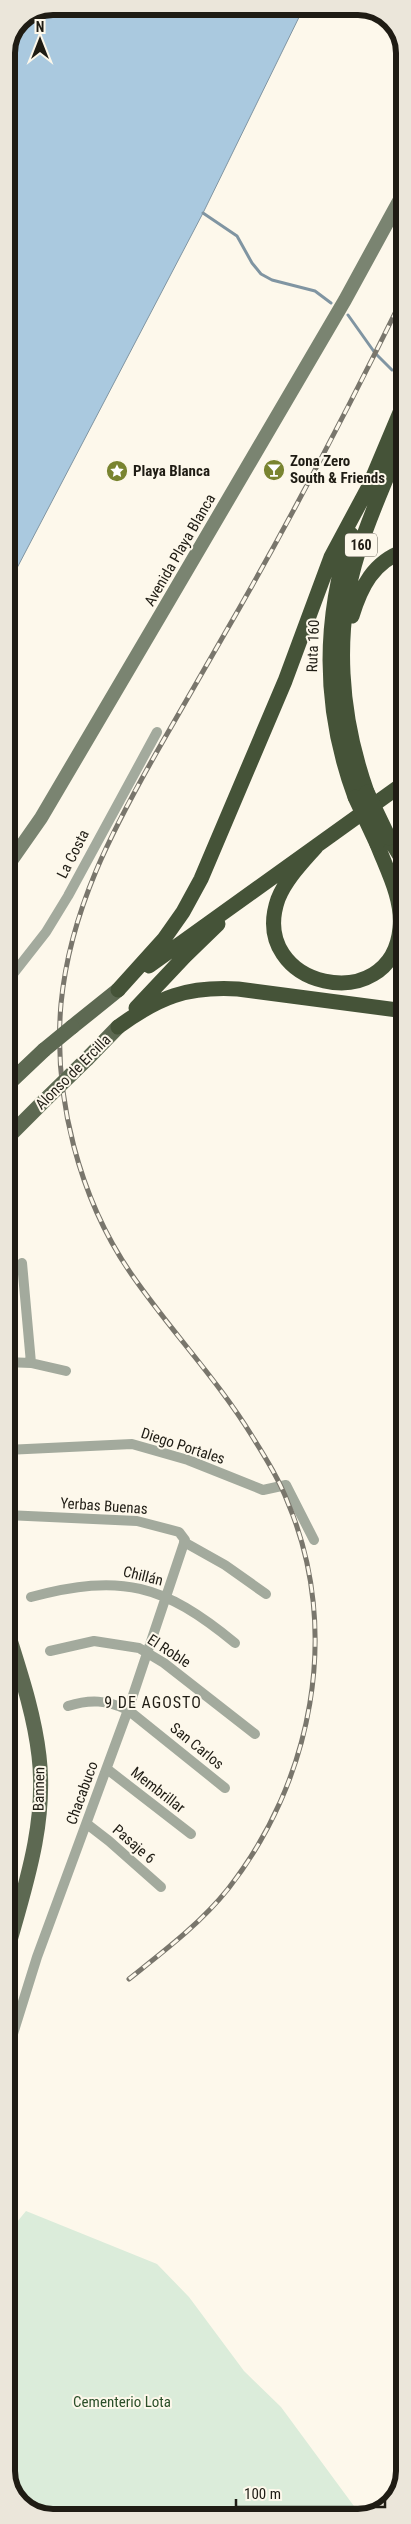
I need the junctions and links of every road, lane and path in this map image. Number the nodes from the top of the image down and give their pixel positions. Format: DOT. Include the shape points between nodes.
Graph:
graph roads {
  1 [pos="396,207"];
  2 [pos="396,422"];
  3 [pos="396,457"];
  4 [pos="368,488"];
  5 [pos="396,555"];
  6 [pos="342,659"];
  7 [pos="157,732"];
  8 [pos="396,789"];
  9 [pos="361,795"];
  10 [pos="383,841"];
  11 [pos="316,847"];
  12 [pos="15,855"];
  13 [pos="396,855"];
  14 [pos="396,869"];
  15 [pos="396,892"];
  16 [pos="248,896"];
  17 [pos="396,942"];
  18 [pos="15,972"];
  19 [pos="118,990"];
  20 [pos="396,1010"];
  21 [pos="118,1027"];
  22 [pos="15,1077"];
  23 [pos="15,1130"];
  24 [pos="22,1263"];
  25 [pos="15,1362"];
  26 [pos="31,1363"];
  27 [pos="66,1371"];
  28 [pos="15,1450"];
  29 [pos="15,1514"];
  30 [pos="314,1540"];
  31 [pos="184,1542"];
  32 [pos="266,1594"];
  33 [pos="31,1597"];
  34 [pos="166,1597"];
  35 [pos="235,1643"];
  36 [pos="50,1651"];
  37 [pos="148,1652"];
  38 [pos="15,1659"];
  39 [pos="68,1706"];
  40 [pos="128,1710"];
  41 [pos="255,1734"];
  42 [pos="107,1769"];
  43 [pos="225,1788"];
  44 [pos="87,1824"];
  45 [pos="191,1834"];
  46 [pos="161,1887"];
  47 [pos="15,1919"];
  48 [pos="15,2025"];
  1 -- 12 [label="street, Avenida Playa Blanca" via="164,609 41,818"];
  2 -- 4 [label="highway, Ruta 160 / 160"];
  3 -- 6 [label="highway, Ruta 160 / 160" via="358,553 345,611"];
  4 -- 9 [label="highway, Ruta 160 / 160" via="340,567 328,648 330,691 338,741"];
  4 -- 19 [label="highway" via="331,557 285,681 201,879 164,939"];
  5 -- 6 [label="highway" via="385,560 366,581 352,617"];
  6 -- 9 [label="highway, Ruta 160 / 160" via="348,723"];
  7 -- 18 [label="street, La Costa" via="68,896 46,932"];
  8 -- 11 [label="highway"];
  9 -- 10 [label="highway, Ruta 160 / 160, bridge"];
  10 -- 13 [label="highway, Ruta 160 / 160"];
  10 -- 14 [label="highway, Ruta 160 / 160"];
  10 -- 15 [label="highway"];
  11 -- 16 [label="highway"];
  11 -- 17 [label="highway" via="279,897 276,933 287,959 300,972 317,980 340,984 363,978 379,968 390,957"];
  16 -- 19 [label="highway"];
  16 -- 21 [label="highway"];
  19 -- 22 [label="main road, Alonso de Ercilla, bridge"];
  20 -- 21 [label="highway" via="238,989 206,988 168,996"];
  21 -- 23 [label="main road, Alonso de Ercilla, bridge"];
  24 -- 26 [label="street"];
  25 -- 26 [label="street"];
  26 -- 27 [label="street"];
  28 -- 30 [label="street, Diego Portales" via="132,1444 188,1460 263,1490 286,1485"];
  29 -- 31 [label="street, Yerbas Buenas" via="137,1520 179,1532 184,1536"];
  31 -- 32 [label="street, Yerbas Buenas" via="226,1565"];
  31 -- 34 [label="street, Chacabuco"];
  33 -- 34 [label="street, Chillán" via="70,1587 107,1584"];
  34 -- 35 [label="street, Chillán" via="199,1614"];
  34 -- 37 [label="street, Chacabuco"];
  36 -- 37 [label="street, El Roble" via="82,1642 104,1641"];
  37 -- 40 [label="street, Chacabuco"];
  37 -- 41 [label="street, El Roble"];
  38 -- 47 [label="main road, Bannen" via="36,1735 41,1792 31,1863"];
  39 -- 40 [label="street, San Carlos" via="93,1700"];
  40 -- 42 [label="street, Chacabuco"];
  40 -- 43 [label="street, San Carlos"];
  42 -- 44 [label="street, Chacabuco"];
  42 -- 45 [label="street, Membrillar"];
  44 -- 46 [label="street, Pasaje 6"];
  44 -- 48 [label="street, Chacabuco"];
}
